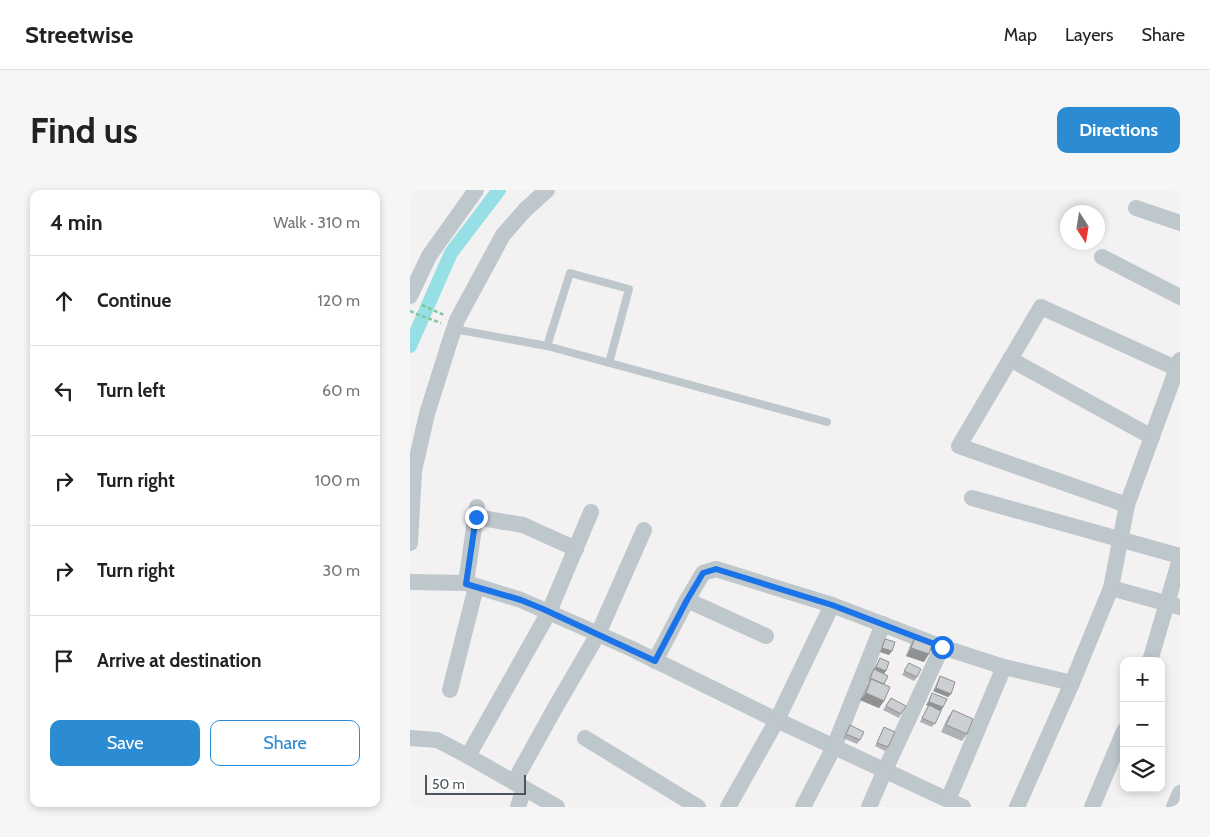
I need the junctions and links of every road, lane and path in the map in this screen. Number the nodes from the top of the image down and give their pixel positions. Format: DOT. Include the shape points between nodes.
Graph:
graph roads {
  1 [pos="476,190"];
  2 [pos="547,190"];
  3 [pos="1136,208"];
  4 [pos="1180,223"];
  5 [pos="1102,257"];
  6 [pos="415,270"];
  7 [pos="410,296"];
  8 [pos="1180,297"];
  9 [pos="424,306"];
  10 [pos="410,311"];
  11 [pos="450,324"];
  12 [pos="547,346"];
  13 [pos="1010,359"];
  14 [pos="609,363"];
  15 [pos="1179,366"];
  16 [pos="827,422"];
  17 [pos="1152,437"];
  18 [pos="972,498"];
  19 [pos="1127,505"];
  20 [pos="591,512"];
  21 [pos="644,530"];
  22 [pos="1121,540"];
  23 [pos="410,543"];
  24 [pos="576,548"];
  25 [pos="1180,557"];
  26 [pos="410,582"];
  27 [pos="471,585"];
  28 [pos="1111,588"];
  29 [pos="687,600"];
  30 [pos="832,605"];
  31 [pos="1174,605"];
  32 [pos="549,612"];
  33 [pos="883,624"];
  34 [pos="598,634"];
  35 [pos="766,636"];
  36 [pos="942,647"];
  37 [pos="1152,657"];
  38 [pos="655,661"];
  39 [pos="1004,667"];
  40 [pos="1072,683"];
  41 [pos="450,690"];
  42 [pos="777,720"];
  43 [pos="410,738"];
  44 [pos="585,738"];
  45 [pos="1120,740"];
  46 [pos="834,747"];
  47 [pos="468,756"];
  48 [pos="885,770"];
  49 [pos="519,785"];
  50 [pos="1180,793"];
  51 [pos="944,802"];
  52 [pos="518,807"];
  53 [pos="557,807"];
  54 [pos="698,807"];
  55 [pos="728,807"];
  56 [pos="803,807"];
  57 [pos="869,807"];
  58 [pos="1017,807"];
  59 [pos="1092,807"];
  60 [pos="1174,807"];
  1 -- 6 [label="street" via="429,256"];
  2 -- 11 [label="street" via="503,235 457,320"];
  3 -- 4 [label="street"];
  5 -- 8 [label="street"];
  6 -- 7 [label="street"];
  9 -- 11 [label="path"];
  10 -- 11 [label="path"];
  11 -- 12 [label="lane"];
  11 -- 23 [label="street" via="414,472"];
  12 -- 14 [label="lane"];
  12 -- 14 [label="lane" via="570,273 629,289"];
  13 -- 15 [label="street" via="1041,307"];
  13 -- 17 [label="street"];
  13 -- 19 [label="street" via="959,446"];
  14 -- 16 [label="lane"];
  15 -- 17 [label="street"];
  17 -- 19 [label="street"];
  18 -- 22 [label="street"];
  19 -- 22 [label="street"];
  20 -- 24 [label="street"];
  21 -- 34 [label="street"];
  22 -- 25 [label="street"];
  22 -- 28 [label="street"];
  24 -- 27 [label="street" via="523,525 476,512"];
  24 -- 32 [label="street"];
  25 -- 31 [label="street"];
  26 -- 27 [label="street"];
  27 -- 32 [label="street"];
  27 -- 41 [label="street"];
  28 -- 31 [label="street"];
  28 -- 40 [label="street"];
  29 -- 30 [label="street" via="703,573 716,569"];
  29 -- 35 [label="street"];
  29 -- 38 [label="street"];
  30 -- 33 [label="street"];
  30 -- 42 [label="street"];
  31 -- 37 [label="street"];
  32 -- 34 [label="street"];
  32 -- 47 [label="street"];
  33 -- 36 [label="street"];
  33 -- 46 [label="street"];
  34 -- 38 [label="street"];
  34 -- 49 [label="street" via="555,708"];
  36 -- 39 [label="street"];
  36 -- 48 [label="street"];
  38 -- 42 [label="street"];
  39 -- 40 [label="street"];
  39 -- 51 [label="street"];
  40 -- 58 [label="street"];
  42 -- 46 [label="street"];
  42 -- 55 [label="street"];
  43 -- 47 [label="street" via="437,740"];
  44 -- 54 [label="street"];
  45 -- 59 [label="street"];
  46 -- 48 [label="street"];
  46 -- 56 [label="street"];
  47 -- 49 [label="street"];
  48 -- 51 [label="street"];
  48 -- 57 [label="street"];
  49 -- 52 [label="street"];
  49 -- 53 [label="street"];
  50 -- 60 [label="street"];
}
